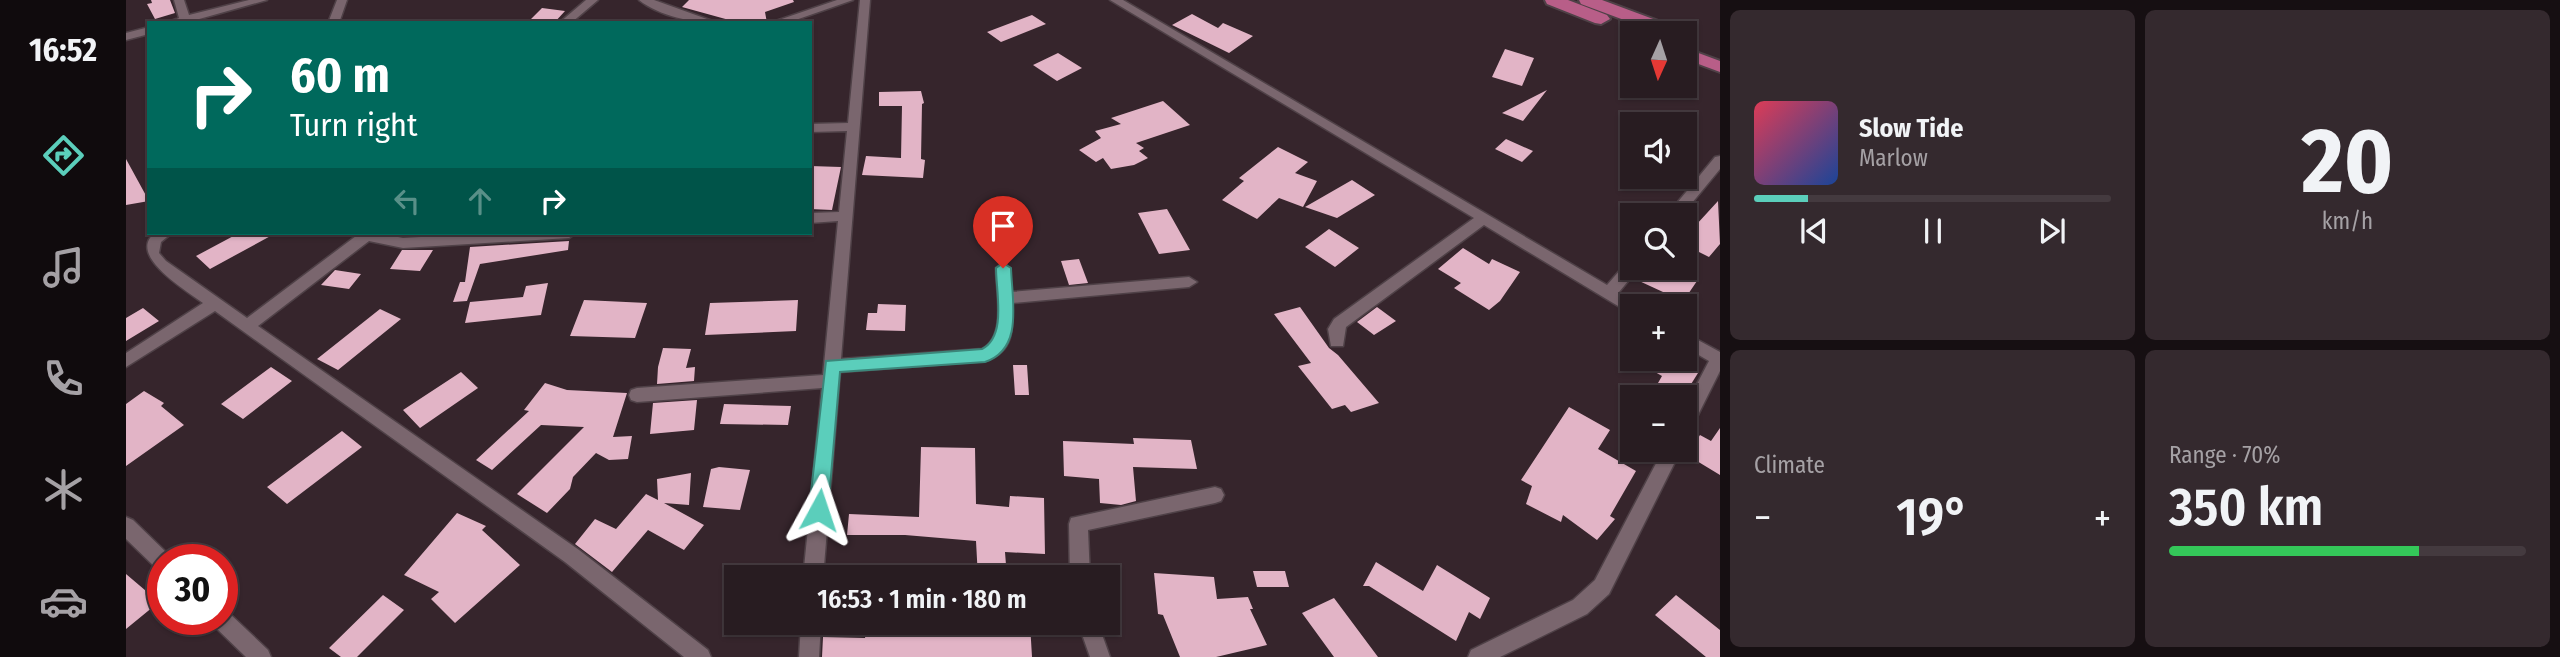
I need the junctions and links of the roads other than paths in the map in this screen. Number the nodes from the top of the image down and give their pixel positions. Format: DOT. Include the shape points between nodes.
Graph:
graph roads {
  1 [pos="179,0"];
  2 [pos="262,0"];
  3 [pos="342,0"];
  4 [pos="593,0"];
  5 [pos="644,0"];
  6 [pos="848,0"];
  7 [pos="865,0"];
  8 [pos="1115,0"];
  9 [pos="1553,0"];
  10 [pos="1587,0"];
  11 [pos="185,18"];
  12 [pos="177,21"];
  13 [pos="335,21"];
  14 [pos="567,21"];
  15 [pos="706,21"];
  16 [pos="781,21"];
  17 [pos="1642,21"];
  18 [pos="1620,27"];
  19 [pos="147,31"];
  20 [pos="126,37"];
  21 [pos="1698,42"];
  22 [pos="1720,51"];
  23 [pos="1698,59"];
  24 [pos="1720,68"];
  25 [pos="855,127"];
  26 [pos="812,128"];
  27 [pos="1720,160"];
  28 [pos="1684,203"];
  29 [pos="847,216"];
  30 [pos="812,218"];
  31 [pos="1484,218"];
  32 [pos="162,235"];
  33 [pos="366,235"];
  34 [pos="371,235"];
  35 [pos="536,235"];
  36 [pos="1003,268"];
  37 [pos="1620,280"];
  38 [pos="1189,282"];
  39 [pos="1609,293"];
  40 [pos="1004,298"];
  41 [pos="1620,300"];
  42 [pos="215,303"];
  43 [pos="247,326"];
  44 [pos="1337,342"];
  45 [pos="1697,346"];
  46 [pos="1719,359"];
  47 [pos="126,361"];
  48 [pos="832,373"];
  49 [pos="637,395"];
  50 [pos="1697,401"];
  51 [pos="1666,462"];
  52 [pos="1215,495"];
  53 [pos="126,526"];
  54 [pos="147,546"];
  55 [pos="814,565"];
  56 [pos="1080,565"];
  57 [pos="238,635"];
  58 [pos="810,635"];
  59 [pos="1092,635"];
  60 [pos="261,657"];
  61 [pos="701,657"];
  62 [pos="809,657"];
  63 [pos="1100,657"];
  64 [pos="1478,657"];
  1 -- 11 [label="street"];
  2 -- 11 [label="street"];
  3 -- 13 [label="street"];
  4 -- 14 [label="street"];
  5 -- 15 [label="street"];
  6 -- 16 [label="street"];
  7 -- 25 [label="street"];
  8 -- 31 [label="street"];
  9 -- 18 [label="highway"];
  10 -- 17 [label="highway"];
  11 -- 12 [label="street"];
  19 -- 20 [label="street"];
  21 -- 22 [label="highway"];
  23 -- 24 [label="highway"];
  25 -- 26 [label="street"];
  25 -- 29 [label="street"];
  27 -- 28 [label="street"];
  29 -- 30 [label="street"];
  29 -- 48 [label="street"];
  31 -- 39 [label="street"];
  31 -- 44 [label="street" via="1340,323"];
  32 -- 42 [label="street" via="154,240 152,254"];
  33 -- 43 [label="street"];
  34 -- 35 [label="street" via="403,243"];
  36 -- 40 [label="street"];
  37 -- 39 [label="street"];
  38 -- 40 [label="street"];
  39 -- 41 [label="street"];
  40 -- 48 [label="street" via="1005,335 996,349 985,355"];
  42 -- 43 [label="street"];
  42 -- 47 [label="street"];
  43 -- 61 [label="street" via="572,556"];
  45 -- 46 [label="street"];
  46 -- 50 [label="street"];
  48 -- 49 [label="street"];
  48 -- 55 [label="street"];
  51 -- 64 [label="street" via="1602,587 1580,607"];
  52 -- 56 [label="street" via="1078,524"];
  53 -- 54 [label="street"];
  57 -- 60 [label="street"];
  58 -- 62 [label="street"];
  59 -- 63 [label="street"];
}
